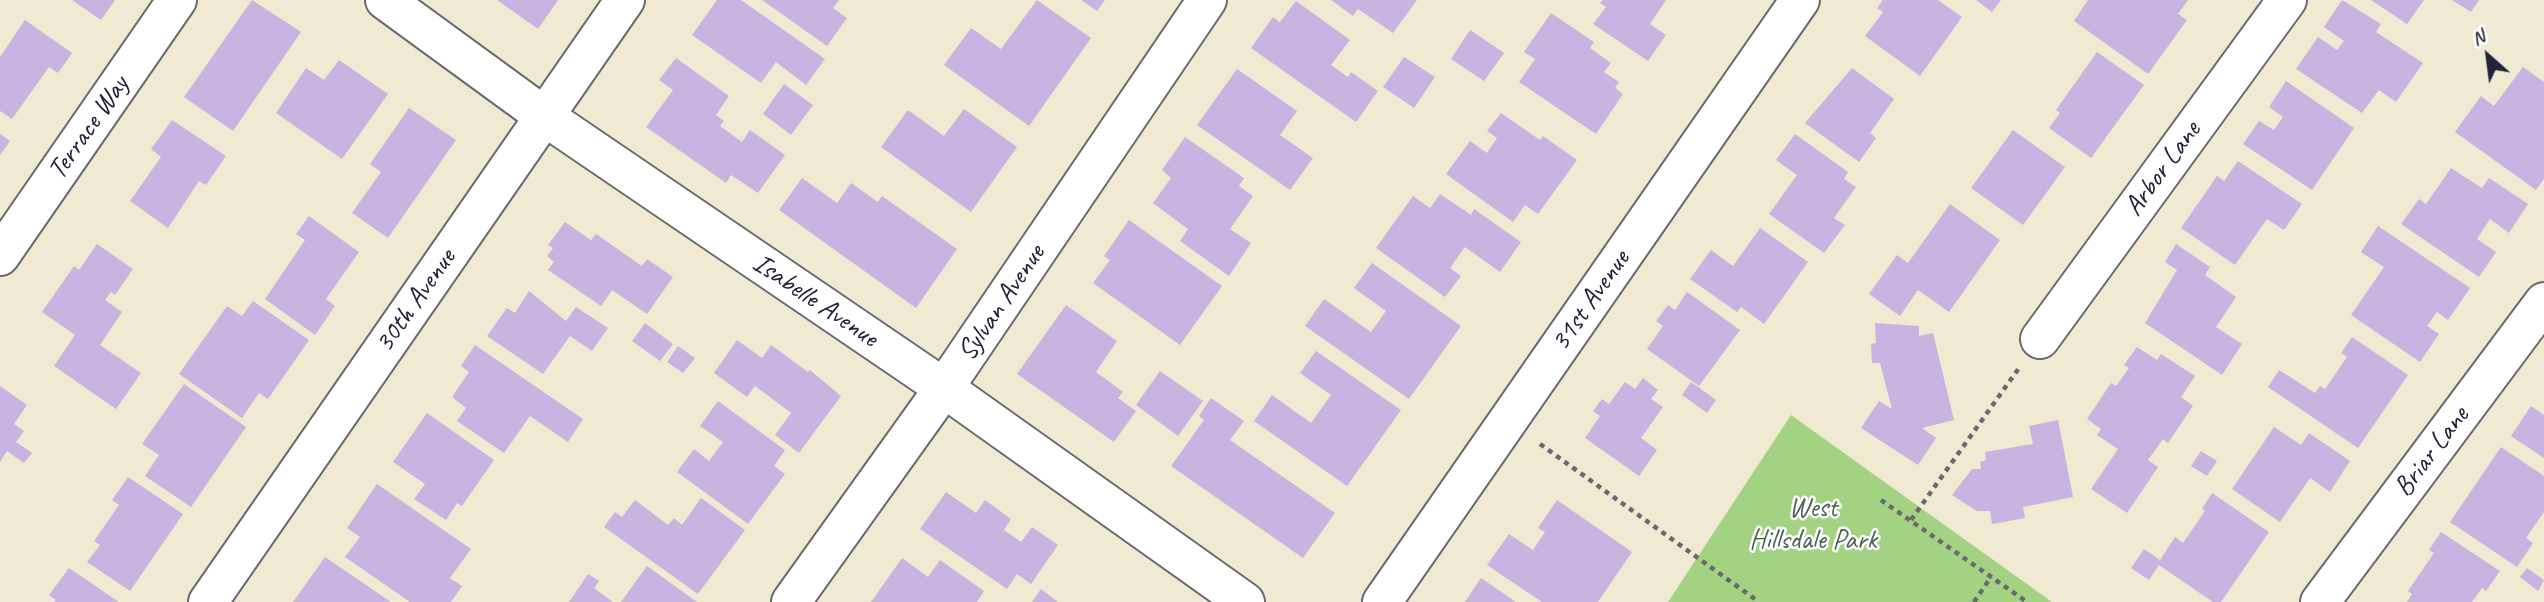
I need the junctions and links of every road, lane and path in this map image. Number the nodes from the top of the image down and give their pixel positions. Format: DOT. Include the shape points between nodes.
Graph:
graph roads {
  1 [pos="177,0"];
  2 [pos="385,0"];
  3 [pos="625,0"];
  4 [pos="1206,0"];
  5 [pos="1800,0"];
  6 [pos="2287,0"];
  7 [pos="544,116"];
  8 [pos="0,256"];
  9 [pos="2544,302"];
  10 [pos="2040,339"];
  11 [pos="944,388"];
  12 [pos="1508,421"];
  13 [pos="1881,500"];
  14 [pos="1911,520"];
  15 [pos="1991,578"];
  16 [pos="208,602"];
  17 [pos="791,602"];
  18 [pos="1245,602"];
  19 [pos="1382,602"];
  20 [pos="1759,602"];
  21 [pos="1974,602"];
  22 [pos="2027,602"];
  23 [pos="2320,602"];
  1 -- 8 [label="street, Terrace Way"];
  2 -- 7 [label="street, Isabelle Avenue"];
  3 -- 7 [label="street, 30th Avenue"];
  4 -- 11 [label="street, Sylvan Avenue"];
  5 -- 12 [label="street, 31st Avenue"];
  6 -- 10 [label="street, Arbor Lane"];
  7 -- 11 [label="street, Isabelle Avenue"];
  7 -- 16 [label="street, 30th Avenue"];
  9 -- 23 [label="street, Briar Lane"];
  10 -- 14 [label="path"];
  11 -- 17 [label="street, Sylvan Avenue"];
  11 -- 18 [label="street, Isabelle Avenue"];
  12 -- 19 [label="street, 31st Avenue"];
  12 -- 20 [label="path"];
  13 -- 14 [label="path"];
  14 -- 15 [label="path"];
  15 -- 21 [label="path"];
  15 -- 22 [label="path"];
}
